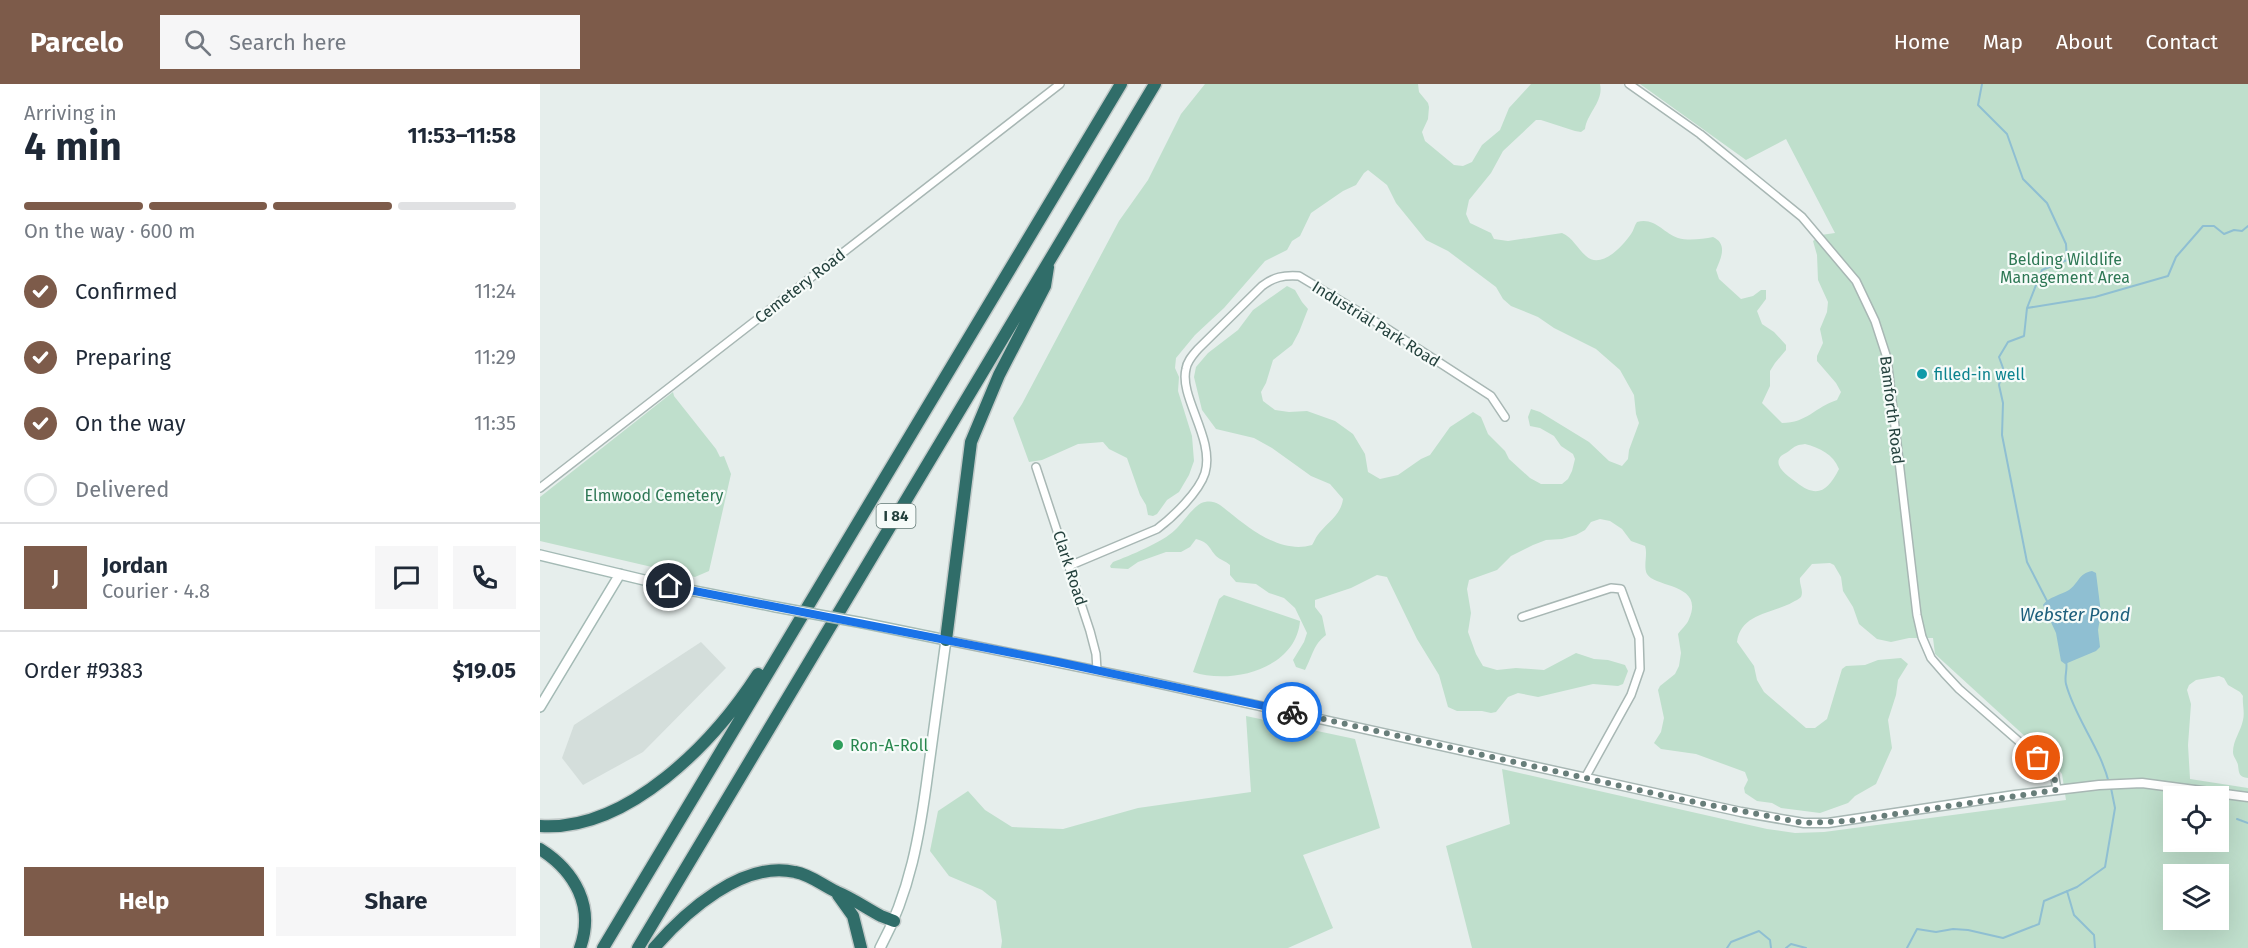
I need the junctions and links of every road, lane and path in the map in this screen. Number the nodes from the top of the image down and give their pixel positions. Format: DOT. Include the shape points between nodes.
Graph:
graph roads {
  1 [pos="1060,84"];
  2 [pos="1121,84"];
  3 [pos="1155,84"];
  4 [pos="1629,84"];
  5 [pos="1049,261"];
  6 [pos="1505,417"];
  7 [pos="1036,467"];
  8 [pos="540,488"];
  9 [pos="540,555"];
  10 [pos="1069,566"];
  11 [pos="620,574"];
  12 [pos="1522,616"];
  13 [pos="946,640"];
  14 [pos="782,650"];
  15 [pos="1097,670"];
  16 [pos="540,707"];
  17 [pos="1586,778"];
  18 [pos="2056,790"];
  19 [pos="2248,797"];
  20 [pos="540,826"];
  21 [pos="540,849"];
  22 [pos="836,892"];
  23 [pos="894,921"];
  24 [pos="580,948"];
  25 [pos="603,948"];
  26 [pos="638,948"];
  27 [pos="654,948"];
  28 [pos="861,948"];
  29 [pos="880,948"];
  1 -- 8 [label="street, Cemetery Road"];
  2 -- 14 [label="highway, I 84"];
  3 -- 5 [label="highway, I 84"];
  4 -- 18 [label="street, Bamforth Road" via="1700,134 1793,209 1856,281 1887,358 1922,638 1931,657 1959,689 2054,772"];
  5 -- 13 [label="highway" via="1045,286 999,375 971,442"];
  5 -- 26 [label="highway, I 84"];
  6 -- 10 [label="street, Industrial Park Road" via="1491,396 1299,276 1272,278 1198,349 1185,369 1206,446 1205,473 1198,485 1158,529"];
  7 -- 10 [label="street, Clark Road"];
  9 -- 11 [label="main road"];
  10 -- 15 [label="street, Clark Road" via="1092,639"];
  11 -- 13 [label="main road, bridge"];
  11 -- 16 [label="main road"];
  12 -- 17 [label="street" via="1611,588 1621,589 1625,598 1639,638 1640,669 1631,695"];
  13 -- 15 [label="street"];
  13 -- 23 [label="main road" via="918,844"];
  14 -- 20 [label="highway" via="763,667 717,729 659,782 598,817 572,825"];
  14 -- 25 [label="highway, I 84"];
  15 -- 17 [label="street"];
  17 -- 18 [label="street" via="1804,823 1849,821"];
  18 -- 19 [label="street" via="2142,783"];
  21 -- 24 [label="highway" via="564,868 579,889 586,920"];
  22 -- 23 [label="highway"];
  22 -- 27 [label="highway" via="794,871 775,870 752,876 726,886 696,907"];
  22 -- 28 [label="highway" via="853,916"];
  23 -- 29 [label="main road"];
}
